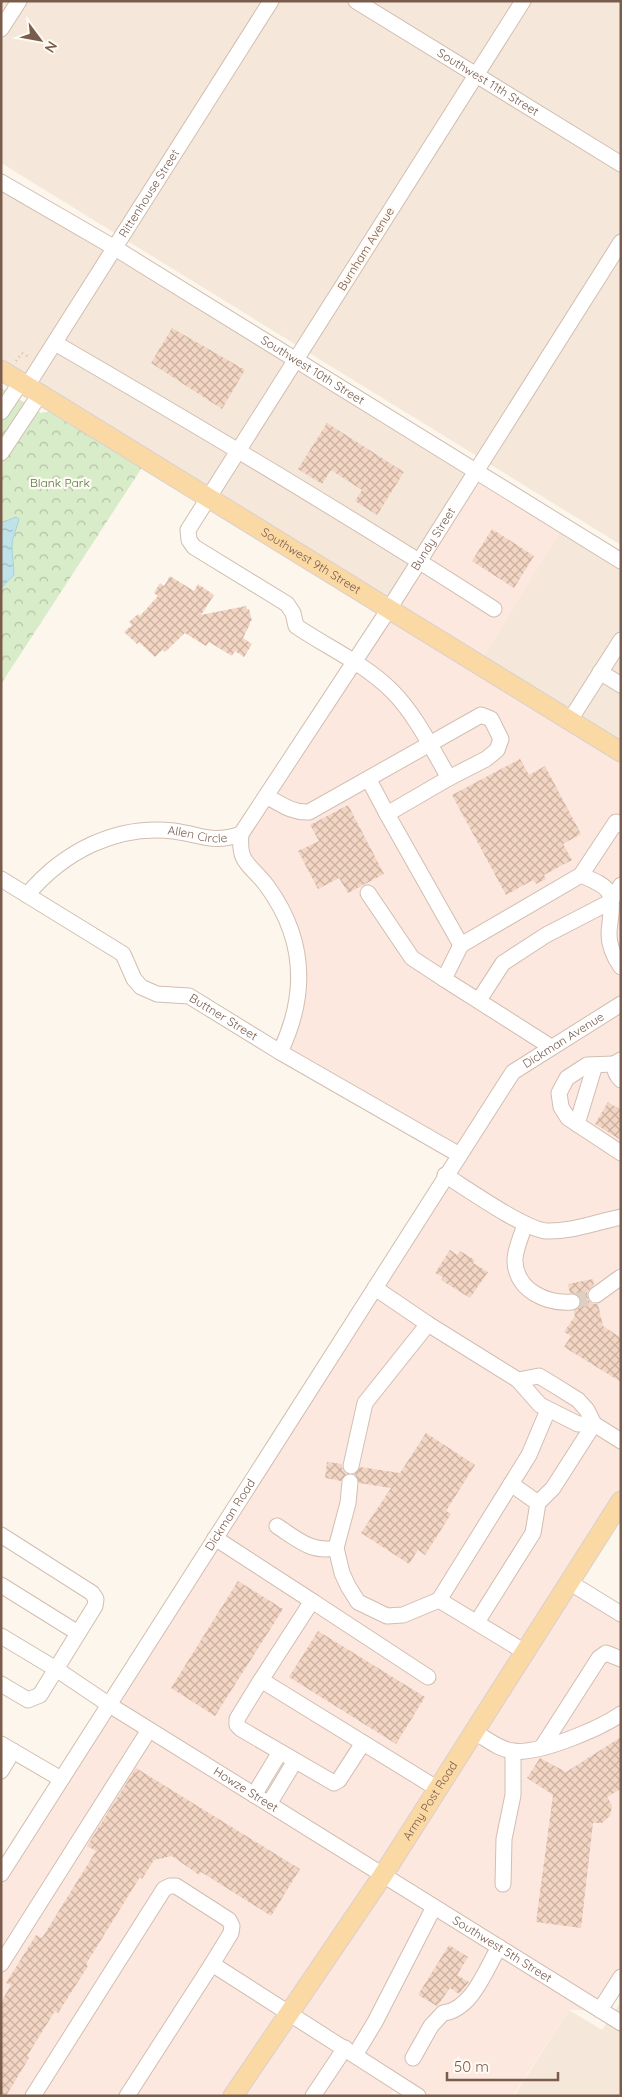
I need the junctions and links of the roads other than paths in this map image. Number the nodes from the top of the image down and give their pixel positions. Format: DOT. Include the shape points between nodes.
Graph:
graph roads {
  1 [pos="19,1"];
  2 [pos="271,1"];
  3 [pos="356,1"];
  4 [pos="523,1"];
  5 [pos="1,29"];
  6 [pos="476,76"];
  7 [pos="621,164"];
  8 [pos="1,182"];
  9 [pos="621,242"];
  10 [pos="115,248"];
  11 [pos="55,343"];
  12 [pos="296,360"];
  13 [pos="1,370"];
  14 [pos="29,387"];
  15 [pos="1,412"];
  16 [pos="239,451"];
  17 [pos="1,453"];
  18 [pos="476,471"];
  19 [pos="209,498"];
  20 [pos="419,561"];
  21 [pos="621,561"];
  22 [pos="389,609"];
  23 [pos="494,609"];
  24 [pos="621,640"];
  25 [pos="355,662"];
  26 [pos="600,672"];
  27 [pos="621,684"];
  28 [pos="570,720"];
  29 [pos="429,744"];
  30 [pos="621,752"];
  31 [pos="449,778"];
  32 [pos="369,780"];
  33 [pos="266,796"];
  34 [pos="387,814"];
  35 [pos="621,825"];
  36 [pos="242,834"];
  37 [pos="581,875"];
  38 [pos="1,879"];
  39 [pos="621,885"];
  40 [pos="368,893"];
  41 [pos="27,895"];
  42 [pos="610,902"];
  43 [pos="461,945"];
  44 [pos="621,967"];
  45 [pos="444,979"];
  46 [pos="479,1000"];
  47 [pos="621,1004"];
  48 [pos="550,1047"];
  49 [pos="280,1052"];
  50 [pos="618,1062"];
  51 [pos="595,1064"];
  52 [pos="621,1080"];
  53 [pos="577,1124"];
  54 [pos="621,1153"];
  55 [pos="458,1154"];
  56 [pos="445,1175"];
  57 [pos="621,1217"];
  58 [pos="525,1224"];
  59 [pos="621,1277"];
  60 [pos="375,1288"];
  61 [pos="596,1294"];
  62 [pos="572,1302"];
  63 [pos="428,1324"];
  64 [pos="518,1380"];
  65 [pos="548,1410"];
  66 [pos="594,1424"];
  67 [pos="621,1441"];
  68 [pos="350,1466"];
  69 [pos="350,1482"];
  70 [pos="511,1484"];
  71 [pos="621,1501"];
  72 [pos="538,1503"];
  73 [pos="277,1526"];
  74 [pos="1,1535"];
  75 [pos="215,1538"];
  76 [pos="336,1548"];
  77 [pos="569,1582"];
  78 [pos="1,1585"];
  79 [pos="439,1600"];
  80 [pos="312,1602"];
  81 [pos="621,1614"];
  82 [pos="477,1622"];
  83 [pos="78,1632"];
  84 [pos="1,1636"];
  85 [pos="525,1652"];
  86 [pos="621,1659"];
  87 [pos="56,1669"];
  88 [pos="428,1677"];
  89 [pos="261,1680"];
  90 [pos="1,1684"];
  91 [pos="108,1704"];
  92 [pos="621,1714"];
  93 [pos="149,1730"];
  94 [pos="474,1732"];
  95 [pos="363,1743"];
  96 [pos="542,1746"];
  97 [pos="7,1748"];
  98 [pos="513,1751"];
  99 [pos="280,1752"];
  100 [pos="295,1761"];
  101 [pos="1,1771"];
  102 [pos="61,1779"];
  103 [pos="438,1789"];
  104 [pos="254,1795"];
  105 [pos="269,1804"];
  106 [pos="1,1874"];
  107 [pos="383,1875"];
  108 [pos="503,1884"];
  109 [pos="434,1906"];
  110 [pos="499,1947"];
  111 [pos="1,1964"];
  112 [pos="212,1964"];
  113 [pos="621,1977"];
  114 [pos="600,2010"];
  115 [pos="289,2012"];
  116 [pos="621,2023"];
  117 [pos="350,2052"];
  118 [pos="413,2058"];
  119 [pos="33,2096"];
  120 [pos="127,2096"];
  121 [pos="233,2096"];
  122 [pos="313,2096"];
  123 [pos="418,2096"];
  1 -- 5 [label="street"];
  2 -- 10 [label="street, Rittenhouse Street"];
  3 -- 6 [label="street, Southwest 11th Street"];
  4 -- 6 [label="street, Burnham Avenue"];
  6 -- 7 [label="street, Southwest 11th Street"];
  6 -- 12 [label="street, Burnham Avenue"];
  8 -- 10 [label="street, Southwest 10th Street"];
  9 -- 18 [label="street, Bundy Street"];
  10 -- 11 [label="street, Rittenhouse Street"];
  10 -- 12 [label="street, Southwest 10th Street"];
  11 -- 14 [label="street, Rittenhouse Street"];
  11 -- 16 [label="street"];
  12 -- 16 [label="street, Burnham Avenue"];
  12 -- 18 [label="street, Southwest 10th Street"];
  13 -- 14 [label="main road, Southwest 9th Street"];
  14 -- 15 [label="street"];
  14 -- 17 [label="street"];
  14 -- 19 [label="main road, Southwest 9th Street"];
  16 -- 19 [label="street, Burnham Avenue"];
  16 -- 20 [label="street"];
  18 -- 20 [label="street, Bundy Street"];
  18 -- 21 [label="street, Southwest 10th Street"];
  19 -- 22 [label="main road, Southwest 9th Street"];
  19 -- 25 [label="street, Burnham Avenue" via="188,530 194,547 287,604 296,626"];
  20 -- 22 [label="street, Bundy Street"];
  20 -- 23 [label="street"];
  22 -- 25 [label="street, Bundy Street"];
  22 -- 28 [label="main road, Southwest 9th Street"];
  24 -- 26 [label="street"];
  25 -- 29 [label="street" via="392,691"];
  25 -- 33 [label="street, Bundy Street"];
  26 -- 27 [label="street"];
  26 -- 28 [label="street"];
  28 -- 30 [label="main road, Southwest 9th Street"];
  29 -- 31 [label="street"];
  29 -- 31 [label="street" via="481,715 491,719 501,739 497,750"];
  29 -- 32 [label="street"];
  31 -- 34 [label="street"];
  32 -- 33 [label="street" via="309,812 289,809"];
  32 -- 34 [label="street"];
  33 -- 36 [label="street, Bundy Street"];
  34 -- 43 [label="street"];
  35 -- 37 [label="street" via="616,822"];
  36 -- 41 [label="street, Allen Circle" via="215,840 158,830 109,837 64,859"];
  36 -- 49 [label="street, Allen Circle" via="240,848 243,859 266,884 283,911 298,955 298,1002 290,1032"];
  37 -- 42 [label="street" via="608,892"];
  37 -- 43 [label="street"];
  38 -- 41 [label="street, Buttner Street"];
  39 -- 42 [label="street"];
  40 -- 45 [label="street" via="412,958"];
  41 -- 49 [label="street, Buttner Street" via="123,954 134,979 142,987 157,994 189,996"];
  42 -- 44 [label="street" via="609,936 613,955"];
  42 -- 46 [label="street" via="546,935 503,963"];
  43 -- 45 [label="street"];
  45 -- 46 [label="street"];
  46 -- 48 [label="street"];
  47 -- 48 [label="street, Dickman Avenue"];
  48 -- 55 [label="street, Dickman Avenue" via="514,1072"];
  49 -- 55 [label="street, Buttner Street"];
  50 -- 51 [label="street"];
  50 -- 52 [label="street" via="616,1075"];
  51 -- 53 [label="street"];
  51 -- 53 [label="street" via="587,1065 567,1078 559,1093 561,1107"];
  53 -- 54 [label="street"];
  55 -- 56 [label="street, Dickman Road"];
  56 -- 58 [label="street"];
  56 -- 60 [label="street, Dickman Road"];
  57 -- 58 [label="street" via="581,1227 545,1231"];
  58 -- 62 [label="street" via="514,1260 522,1282 550,1302"];
  59 -- 61 [label="street"];
  60 -- 63 [label="street"];
  60 -- 75 [label="street, Dickman Road"];
  63 -- 64 [label="street"];
  63 -- 68 [label="street" via="366,1403"];
  64 -- 65 [label="street" via="540,1406"];
  64 -- 66 [label="street" via="539,1376 554,1384 588,1410"];
  65 -- 66 [label="street" via="578,1424"];
  65 -- 70 [label="street" via="529,1455"];
  66 -- 67 [label="street"];
  66 -- 72 [label="street" via="553,1488"];
  69 -- 76 [label="street"];
  70 -- 72 [label="street"];
  70 -- 79 [label="street"];
  71 -- 77 [label="main road, Army Post Road"];
  72 -- 82 [label="street" via="534,1533"];
  73 -- 76 [label="street" via="306,1545 322,1551"];
  74 -- 83 [label="street" via="92,1593 96,1599 95,1606"];
  75 -- 80 [label="street"];
  75 -- 91 [label="street, Dickman Road"];
  76 -- 79 [label="street" via="348,1586 358,1602 373,1610 387,1616 403,1615"];
  77 -- 81 [label="street"];
  77 -- 85 [label="main road, Army Post Road"];
  78 -- 83 [label="street"];
  79 -- 82 [label="street"];
  80 -- 88 [label="street"];
  80 -- 89 [label="street"];
  82 -- 85 [label="street"];
  83 -- 87 [label="street"];
  84 -- 87 [label="street, Howze Street"];
  85 -- 94 [label="main road, Army Post Road"];
  86 -- 96 [label="street" via="606,1654 599,1658"];
  87 -- 90 [label="street" via="34,1699 28,1700"];
  87 -- 91 [label="street, Howze Street"];
  89 -- 95 [label="street"];
  89 -- 99 [label="street" via="237,1725"];
  91 -- 93 [label="street, Howze Street"];
  91 -- 102 [label="street, Dickman Road"];
  92 -- 96 [label="street" via="572,1739"];
  93 -- 104 [label="street, Howze Street"];
  93 -- 111 [label="street"];
  94 -- 98 [label="street"];
  94 -- 103 [label="main road, Army Post Road"];
  95 -- 100 [label="street" via="334,1783"];
  95 -- 103 [label="street"];
  96 -- 98 [label="street"];
  97 -- 101 [label="street"];
  97 -- 102 [label="street"];
  98 -- 108 [label="street" via="513,1795 504,1839"];
  99 -- 100 [label="street"];
  99 -- 104 [label="street"];
  100 -- 105 [label="street"];
  102 -- 106 [label="street, Dickman Road"];
  103 -- 107 [label="main road, Army Post Road"];
  104 -- 105 [label="street, Howze Street"];
  105 -- 107 [label="street, Howze Street"];
  107 -- 109 [label="street, Southwest 5th Street"];
  107 -- 115 [label="main road, Army Post Road"];
  109 -- 110 [label="street, Southwest 5th Street"];
  109 -- 117 [label="street" via="376,2022"];
  110 -- 114 [label="street, Southwest 5th Street"];
  110 -- 118 [label="street" via="466,2001 452,2012 443,2013 431,2026"];
  112 -- 115 [label="street"];
  112 -- 119 [label="street" via="231,1932 229,1920 176,1886 164,1889"];
  112 -- 120 [label="street"];
  113 -- 114 [label="street"];
  114 -- 116 [label="street, Southwest 5th Street"];
  115 -- 117 [label="street"];
  115 -- 121 [label="main road, Army Post Road"];
  117 -- 122 [label="street"];
  117 -- 123 [label="street"];
}
